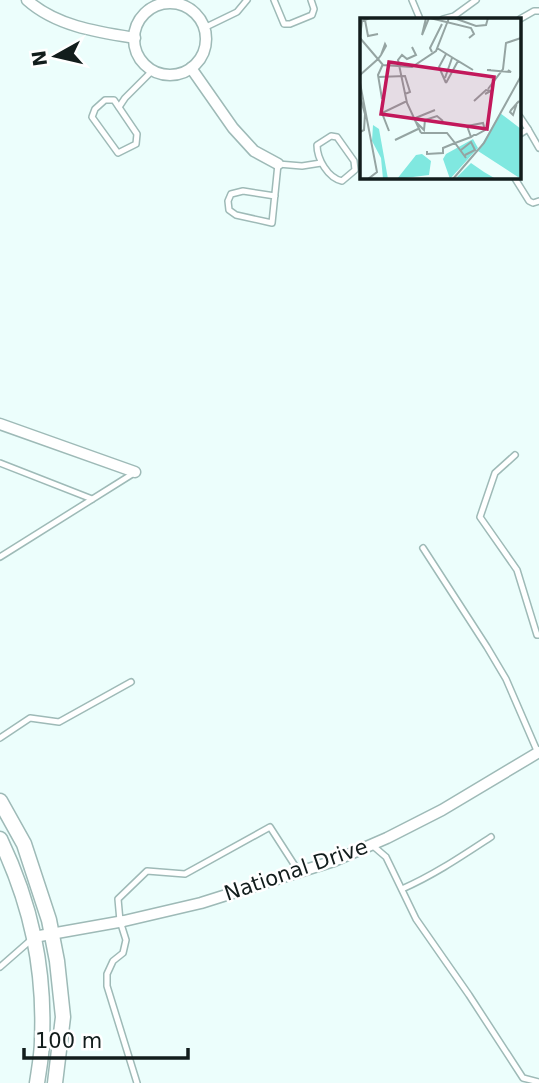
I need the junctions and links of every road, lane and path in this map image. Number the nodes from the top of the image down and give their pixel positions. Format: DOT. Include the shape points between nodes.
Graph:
graph roads {
  1 [pos="27,0"];
  2 [pos="247,0"];
  3 [pos="311,0"];
  4 [pos="412,0"];
  5 [pos="476,0"];
  6 [pos="277,1"];
  7 [pos="539,10"];
  8 [pos="419,18"];
  9 [pos="447,18"];
  10 [pos="522,18"];
  11 [pos="204,27"];
  12 [pos="135,38"];
  13 [pos="191,68"];
  14 [pos="153,70"];
  15 [pos="119,107"];
  16 [pos="522,120"];
  17 [pos="528,130"];
  18 [pos="522,133"];
  19 [pos="539,148"];
  20 [pos="321,163"];
  21 [pos="278,164"];
  22 [pos="515,178"];
  23 [pos="275,196"];
  24 [pos="539,201"];
  25 [pos="0,424"];
  26 [pos="515,455"];
  27 [pos="0,463"];
  28 [pos="135,472"];
  29 [pos="93,499"];
  30 [pos="422,548"];
  31 [pos="0,557"];
  32 [pos="538,635"];
  33 [pos="539,644"];
  34 [pos="131,682"];
  35 [pos="0,737"];
  36 [pos="538,752"];
  37 [pos="0,801"];
  38 [pos="491,837"];
  39 [pos="0,839"];
  40 [pos="372,845"];
  41 [pos="299,872"];
  42 [pos="402,889"];
  43 [pos="120,921"];
  44 [pos="52,934"];
  45 [pos="34,937"];
  46 [pos="0,967"];
  47 [pos="539,1082"];
  48 [pos="37,1083"];
  49 [pos="55,1083"];
  50 [pos="137,1083"];
  1 -- 12 [label="street" via="47,15 92,31"];
  2 -- 11 [label="lane" via="237,12"];
  3 -- 6 [label="lane" via="312,15 290,24 284,24"];
  4 -- 8 [label="lane"];
  5 -- 9 [label="lane"];
  7 -- 10 [label="lane"];
  11 -- 12 [label="street" via="182,5 160,4 142,17"];
  11 -- 13 [label="street" via="204,50"];
  12 -- 14 [label="street" via="139,56"];
  13 -- 14 [label="street" via="173,75"];
  13 -- 21 [label="street" via="233,128 254,151"];
  14 -- 15 [label="lane"];
  15 -- 15 [label="lane" via="114,100 105,100 92,117 118,153 136,144 137,134"];
  16 -- 17 [label="lane"];
  17 -- 18 [label="lane"];
  17 -- 19 [label="lane"];
  20 -- 20 [label="lane" via="317,145 337,137 355,170 342,181 335,180"];
  20 -- 21 [label="lane"];
  21 -- 23 [label="lane"];
  22 -- 24 [label="lane" via="529,201"];
  23 -- 23 [label="lane" via="272,223 229,210 228,201 237,191"];
  25 -- 28 [label="street"];
  26 -- 32 [label="lane" via="495,473 480,517 517,570"];
  27 -- 29 [label="lane"];
  28 -- 29 [label="lane"];
  29 -- 31 [label="lane"];
  30 -- 36 [label="lane" via="506,679"];
  32 -- 33 [label="lane"];
  34 -- 35 [label="lane" via="59,722 30,718"];
  36 -- 40 [label="street, National Drive" via="442,810"];
  37 -- 44 [label="street" via="24,844"];
  38 -- 42 [label="lane"];
  39 -- 45 [label="street" via="26,903"];
  40 -- 41 [label="street, National Drive"];
  40 -- 42 [label="lane" via="386,857"];
  41 -- 43 [label="street, National Drive" via="201,903"];
  41 -- 43 [label="lane" via="270,827 185,874 147,871 118,899"];
  42 -- 47 [label="lane" via="416,919 514,1066 523,1078"];
  43 -- 44 [label="street, National Drive"];
  43 -- 50 [label="lane" via="127,940 107,974 107,986"];
  44 -- 45 [label="street, National Drive"];
  44 -- 49 [label="street" via="63,1017"];
  45 -- 46 [label="lane"];
  45 -- 48 [label="street" via="42,983"];
}
